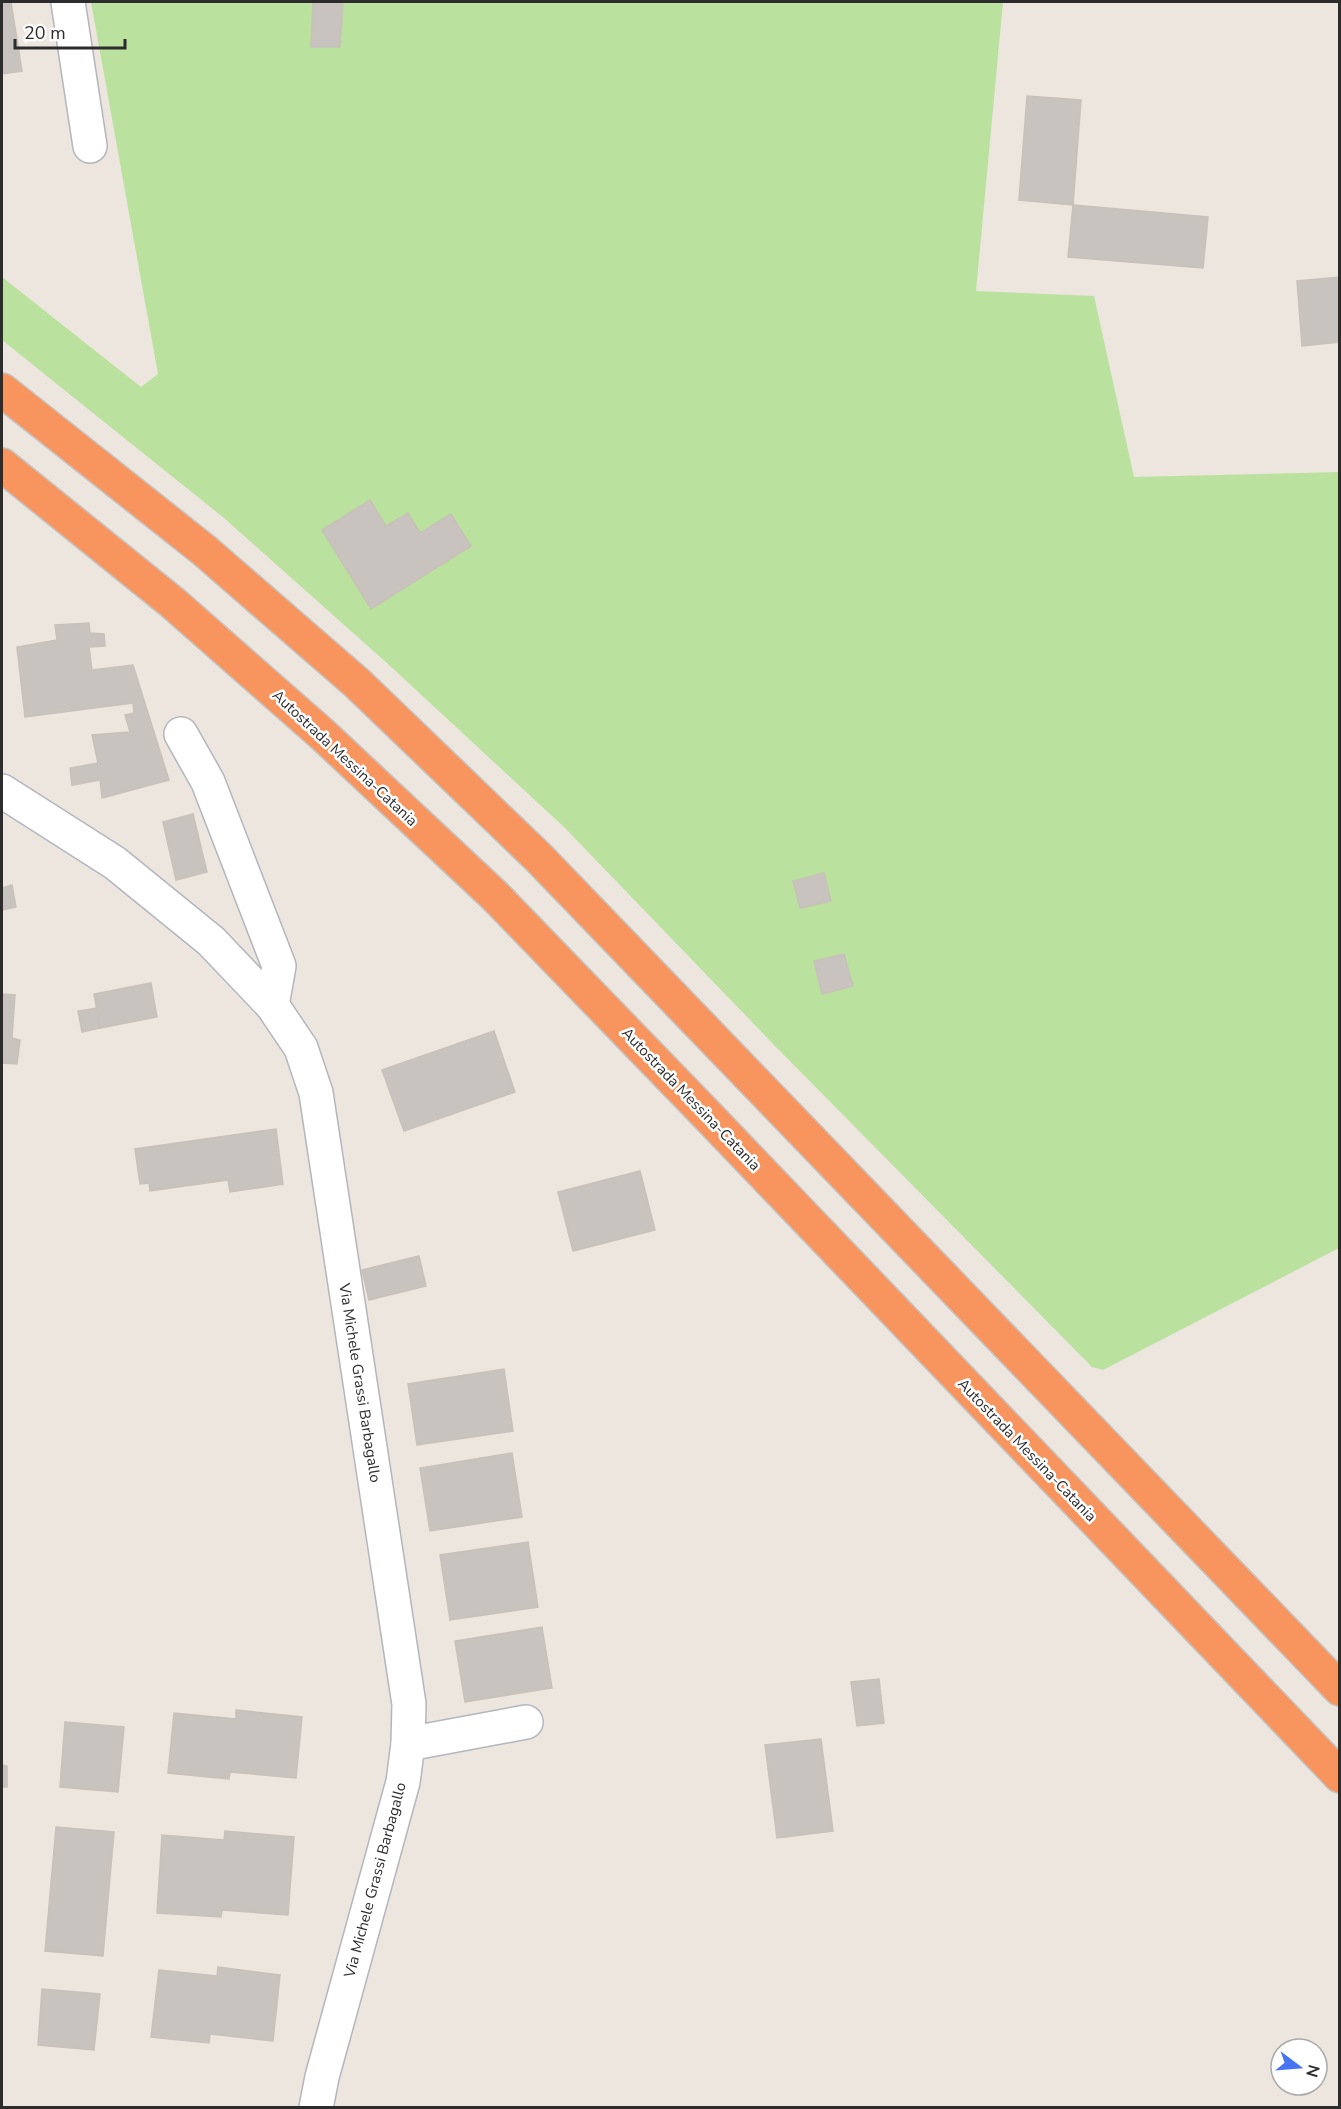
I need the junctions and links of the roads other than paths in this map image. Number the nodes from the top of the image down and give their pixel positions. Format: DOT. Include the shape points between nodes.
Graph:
graph roads {
  1 [pos="68,2"];
  2 [pos="90,146"];
  3 [pos="2,390"];
  4 [pos="2,465"];
  5 [pos="181,734"];
  6 [pos="2,791"];
  7 [pos="272,1005"];
  8 [pos="1340,1689"];
  9 [pos="526,1722"];
  10 [pos="408,1744"];
  11 [pos="1340,1776"];
  12 [pos="316,2108"];
  1 -- 2 [label="street"];
  3 -- 8 [label="highway" via="205,551 348,675 539,858"];
  4 -- 11 [label="highway, Autostrada Messina-Catania" via="173,603 322,734 495,896"];
  5 -- 7 [label="street" via="208,782 279,966"];
  6 -- 7 [label="street, Via Michele Grassi Barbagallo" via="116,863 212,941"];
  7 -- 10 [label="street, Via Michele Grassi Barbagallo" via="301,1048 316,1093 409,1704"];
  9 -- 10 [label="street"];
  10 -- 12 [label="street, Via Michele Grassi Barbagallo" via="403,1782"];
}
